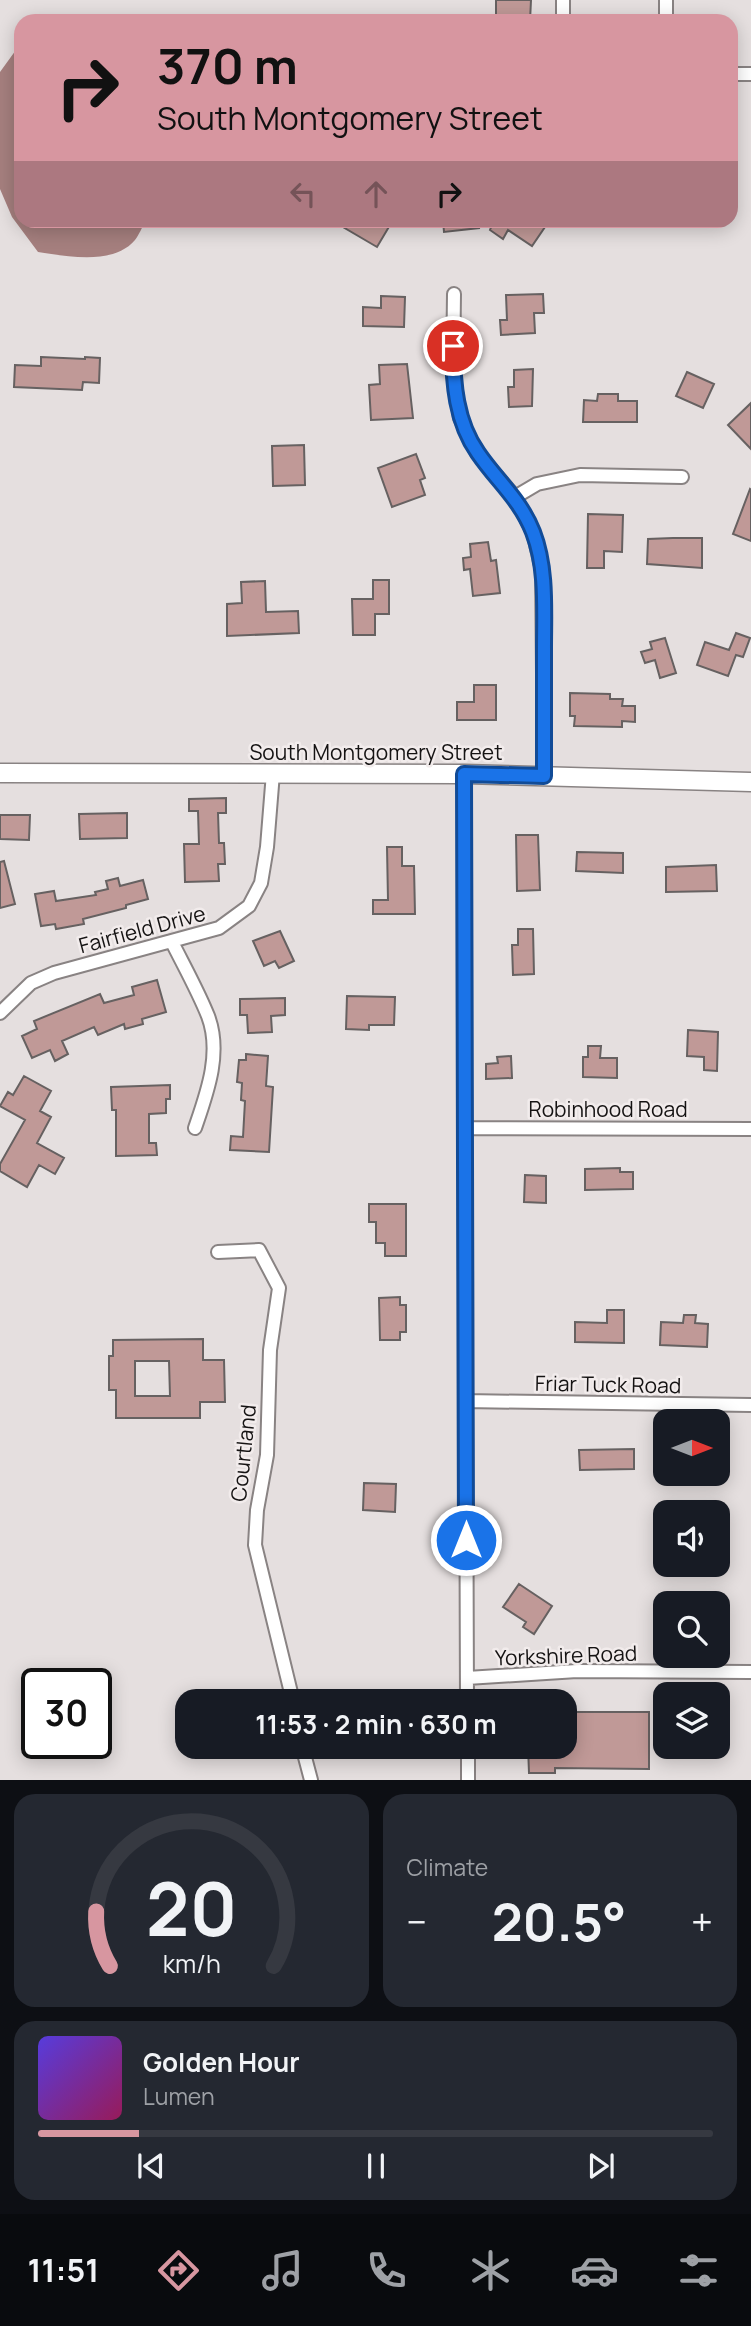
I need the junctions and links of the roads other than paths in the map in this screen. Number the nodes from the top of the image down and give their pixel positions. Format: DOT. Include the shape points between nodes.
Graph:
graph roads {
  1 [pos="454,294"];
  2 [pos="682,477"];
  3 [pos="515,496"];
  4 [pos="0,773"];
  5 [pos="272,774"];
  6 [pos="464,774"];
  7 [pos="544,776"];
  8 [pos="751,782"];
  9 [pos="172,942"];
  10 [pos="0,1013"];
  11 [pos="195,1128"];
  12 [pos="465,1128"];
  13 [pos="751,1129"];
  14 [pos="218,1252"];
  15 [pos="465,1401"];
  16 [pos="751,1405"];
  17 [pos="751,1672"];
  18 [pos="467,1678"];
  19 [pos="290,1689"];
  20 [pos="467,1689"];
  21 [pos="305,1759"];
  22 [pos="468,1759"];
  23 [pos="311,1780"];
  24 [pos="468,1780"];
  1 -- 3 [label="street" via="453,372 460,418 477,453"];
  2 -- 3 [label="street" via="580,475 537,484"];
  3 -- 7 [label="street" via="533,532 542,570"];
  4 -- 5 [label="street, South Montgomery Street"];
  5 -- 6 [label="street, South Montgomery Street"];
  5 -- 9 [label="street, Fairfield Drive" via="261,883 249,906 219,928"];
  6 -- 7 [label="street, South Montgomery Street"];
  6 -- 12 [label="street"];
  7 -- 8 [label="street, South Montgomery Street"];
  9 -- 10 [label="street, Fairfield Drive" via="54,973 31,983"];
  9 -- 11 [label="street" via="209,1018 214,1054 209,1089"];
  12 -- 13 [label="street, Robinhood Road"];
  12 -- 15 [label="street"];
  14 -- 19 [label="street, Courtland" via="259,1250 279,1288 270,1350 267,1455 255,1545"];
  15 -- 16 [label="street, Friar Tuck Road"];
  15 -- 18 [label="street"];
  17 -- 18 [label="street, Yorkshire Road" via="577,1671"];
  18 -- 20 [label="street"];
  21 -- 23 [label="street"];
  22 -- 24 [label="street"];
}
